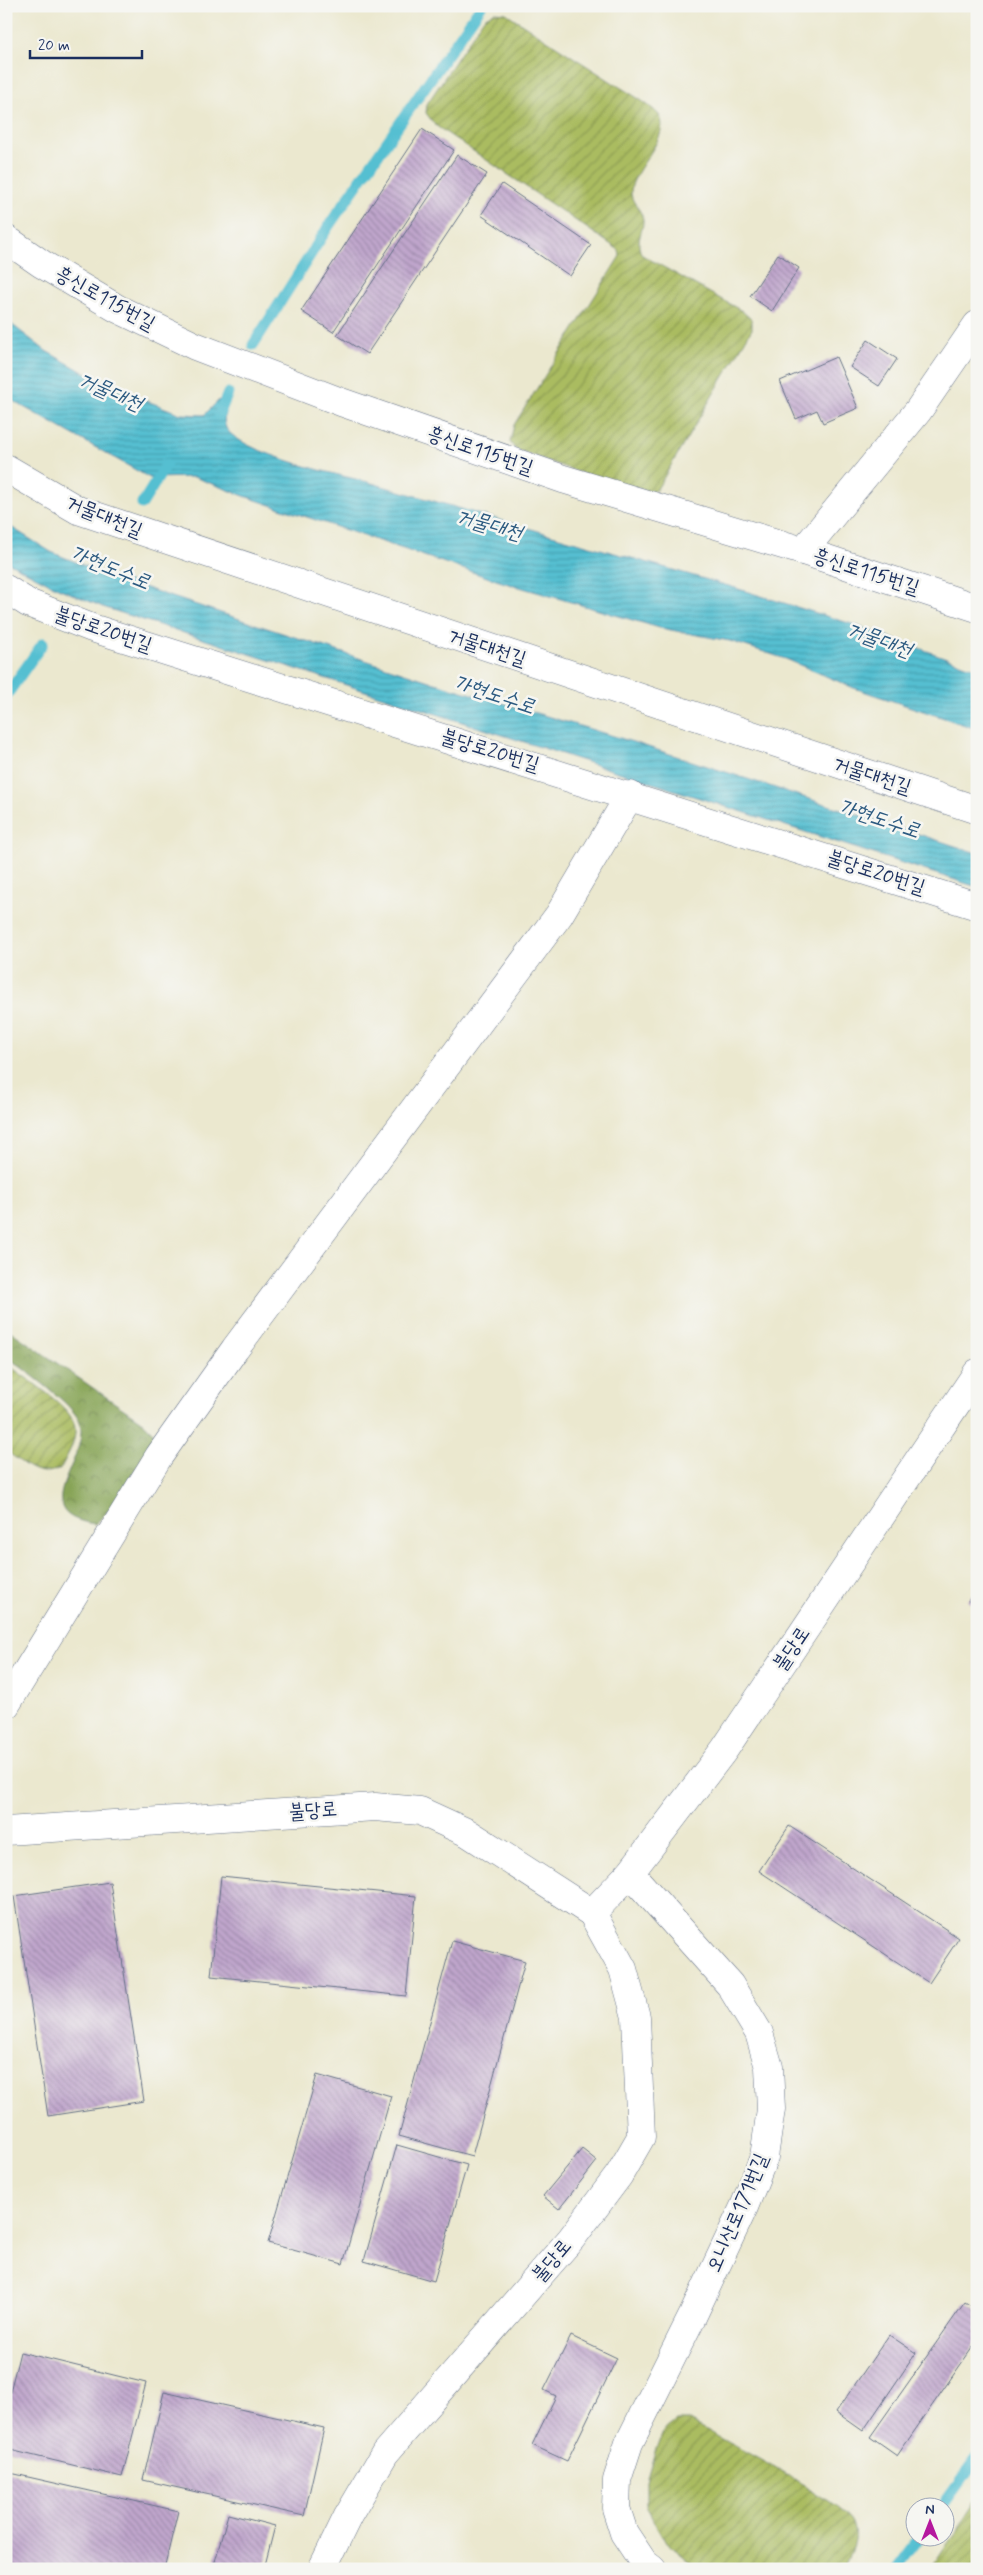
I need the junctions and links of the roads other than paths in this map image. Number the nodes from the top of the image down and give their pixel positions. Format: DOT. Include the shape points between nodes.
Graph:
graph roads {
  1 [pos="6,239"];
  2 [pos="977,324"];
  3 [pos="6,468"];
  4 [pos="803,551"];
  5 [pos="6,589"];
  6 [pos="977,608"];
  7 [pos="630,795"];
  8 [pos="977,810"];
  9 [pos="977,906"];
  10 [pos="977,1373"];
  11 [pos="6,1705"];
  12 [pos="6,1831"];
  13 [pos="630,1873"];
  14 [pos="592,1913"];
  15 [pos="322,2569"];
  16 [pos="652,2569"];
  1 -- 4 [label="street, 흥신로115번길" via="118,309 232,360 341,402 563,479"];
  2 -- 4 [label="street" via="918,410"];
  3 -- 8 [label="street, 거물대천길" via="78,510"];
  4 -- 6 [label="street, 흥신로115번길"];
  5 -- 7 [label="street, 불당로20번길" via="28,604 92,628"];
  7 -- 9 [label="street, 불당로20번길"];
  7 -- 11 [label="street" via="553,922 159,1456"];
  10 -- 13 [label="street, 불당로" via="724,1750"];
  12 -- 14 [label="street, 불당로" via="375,1807 420,1811 468,1833"];
  13 -- 14 [label="street, 불당로"];
  13 -- 16 [label="street, 오니산로171번길" via="730,1985 759,2032 769,2068 771,2109 764,2157 747,2198 629,2443 617,2480 616,2508 624,2533 644,2563"];
  14 -- 15 [label="street, 불당로" via="623,1969 636,2017 641,2137 619,2176 571,2238 386,2453 348,2516"];
}
